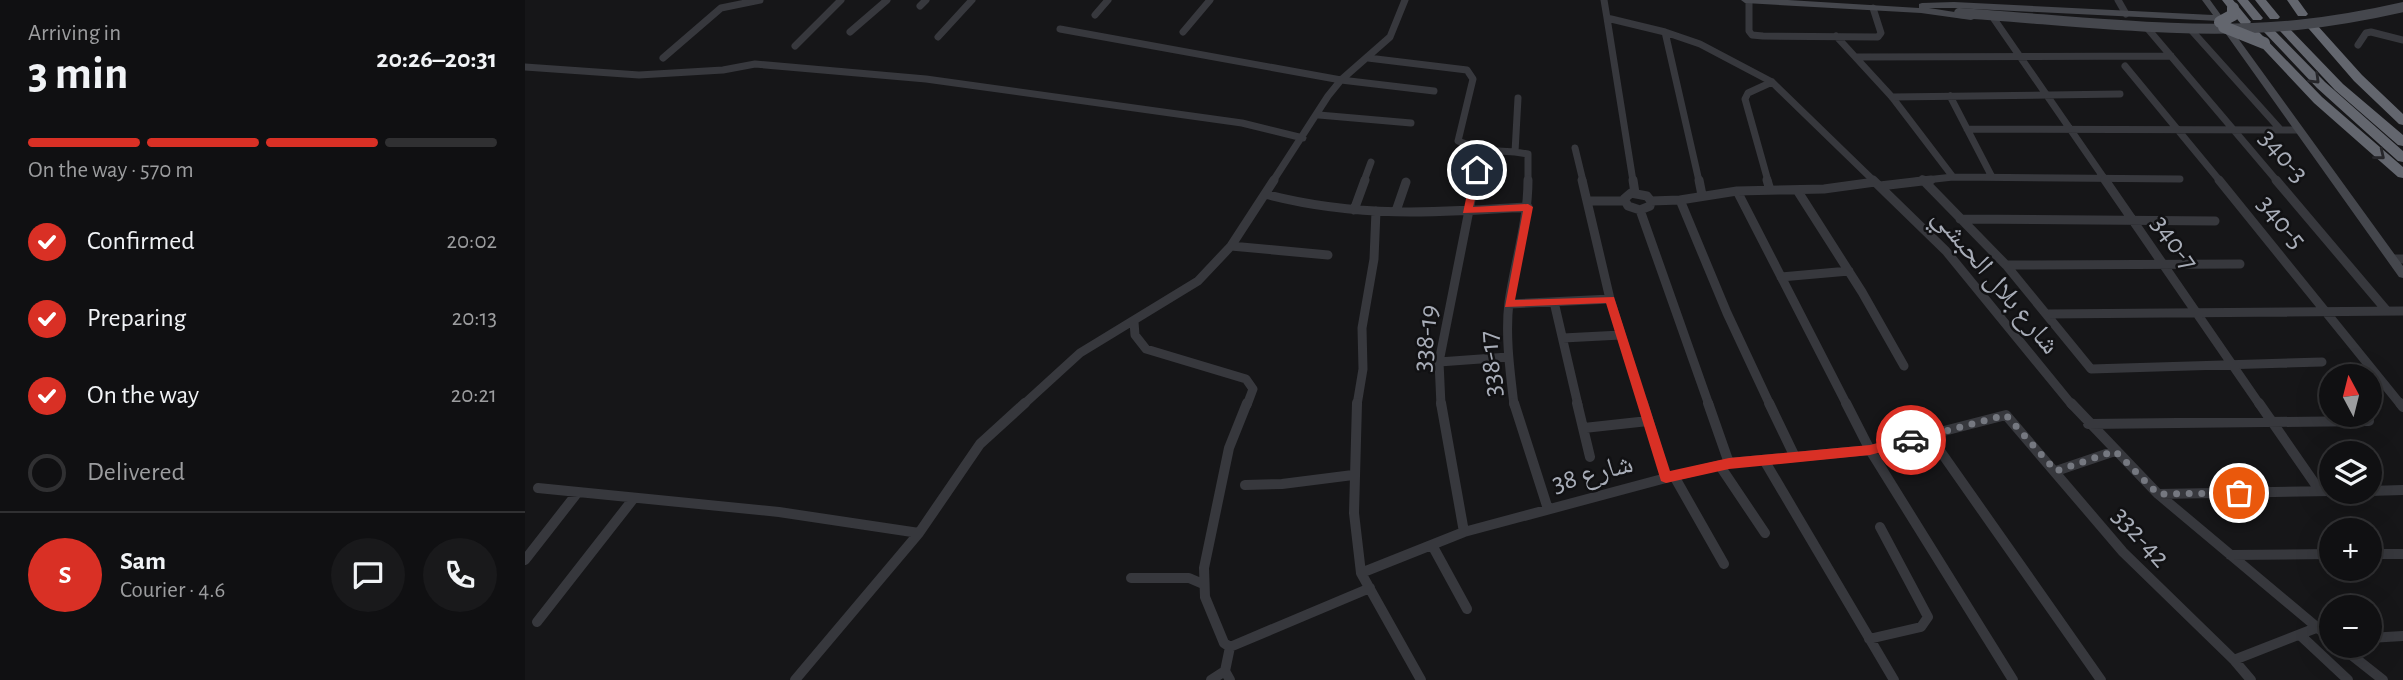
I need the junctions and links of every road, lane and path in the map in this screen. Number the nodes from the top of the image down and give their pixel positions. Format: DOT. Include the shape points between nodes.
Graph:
graph roads {
  1 [pos="760,0"];
  2 [pos="841,0"];
  3 [pos="887,0"];
  4 [pos="972,0"];
  5 [pos="1108,0"];
  6 [pos="1210,0"];
  7 [pos="1405,0"];
  8 [pos="1604,0"];
  9 [pos="1747,0"];
  10 [pos="1822,0"];
  11 [pos="2118,0"];
  12 [pos="2206,0"];
  13 [pos="2260,0"];
  14 [pos="2292,0"];
  15 [pos="2401,0"];
  16 [pos="2234,3"];
  17 [pos="1873,4"];
  18 [pos="2403,6"];
  19 [pos="1922,9"];
  20 [pos="2126,14"];
  21 [pos="2302,14"];
  22 [pos="1095,15"];
  23 [pos="2273,17"];
  24 [pos="1607,18"];
  25 [pos="1994,19"];
  26 [pos="2251,22"];
  27 [pos="2224,25"];
  28 [pos="2313,27"];
  29 [pos="1060,29"];
  30 [pos="2148,29"];
  31 [pos="2284,29"];
  32 [pos="2268,30"];
  33 [pos="849,32"];
  34 [pos="1183,32"];
  35 [pos="1665,32"];
  36 [pos="2193,32"];
  37 [pos="1836,36"];
  38 [pos="939,37"];
  39 [pos="2403,40"];
  40 [pos="2264,43"];
  41 [pos="2358,45"];
  42 [pos="795,46"];
  43 [pos="2171,56"];
  44 [pos="1856,57"];
  45 [pos="2021,57"];
  46 [pos="663,58"];
  47 [pos="1368,58"];
  48 [pos="2125,66"];
  49 [pos="525,68"];
  50 [pos="1341,80"];
  51 [pos="1772,82"];
  52 [pos="1434,91"];
  53 [pos="2120,94"];
  54 [pos="2047,95"];
  55 [pos="1950,96"];
  56 [pos="1892,97"];
  57 [pos="1518,98"];
  58 [pos="1319,115"];
  59 [pos="2403,121"];
  60 [pos="1411,123"];
  61 [pos="1967,129"];
  62 [pos="2179,130"];
  63 [pos="2234,130"];
  64 [pos="2280,130"];
  65 [pos="2299,130"];
  66 [pos="2072,131"];
  67 [pos="1303,138"];
  68 [pos="2403,142"];
  69 [pos="1575,148"];
  70 [pos="1482,150"];
  71 [pos="1515,152"];
  72 [pos="2403,158"];
  73 [pos="1371,162"];
  74 [pos="2403,174"];
  75 [pos="1953,177"];
  76 [pos="1992,177"];
  77 [pos="1922,179"];
  78 [pos="2105,179"];
  79 [pos="2180,179"];
  80 [pos="1406,182"];
  81 [pos="1878,184"];
  82 [pos="1770,190"];
  83 [pos="1797,190"];
  84 [pos="1737,191"];
  85 [pos="1635,193"];
  86 [pos="1265,194"];
  87 [pos="1702,195"];
  88 [pos="1681,200"];
  89 [pos="1587,201"];
  90 [pos="1624,201"];
  91 [pos="1651,201"];
  92 [pos="1528,207"];
  93 [pos="1354,210"];
  94 [pos="1640,210"];
  95 [pos="1376,211"];
  96 [pos="1396,211"];
  97 [pos="1467,211"];
  98 [pos="1960,219"];
  99 [pos="2133,220"];
  100 [pos="2215,221"];
  101 [pos="1231,246"];
  102 [pos="1328,255"];
  103 [pos="2397,259"];
  104 [pos="2163,264"];
  105 [pos="2240,264"];
  106 [pos="2006,265"];
  107 [pos="1849,271"];
  108 [pos="2403,275"];
  109 [pos="1781,277"];
  110 [pos="1610,299"];
  111 [pos="1554,302"];
  112 [pos="1509,304"];
  113 [pos="2387,311"];
  114 [pos="2403,311"];
  115 [pos="2328,312"];
  116 [pos="2197,313"];
  117 [pos="2046,314"];
  118 [pos="1134,323"];
  119 [pos="1621,335"];
  120 [pos="1563,338"];
  121 [pos="1508,357"];
  122 [pos="1439,362"];
  123 [pos="2322,362"];
  124 [pos="2232,364"];
  125 [pos="1904,366"];
  126 [pos="2391,392"];
  127 [pos="2403,392"];
  128 [pos="2403,407"];
  129 [pos="2006,415"];
  130 [pos="1648,421"];
  131 [pos="2319,422"];
  132 [pos="2273,423"];
  133 [pos="2088,424"];
  134 [pos="1584,428"];
  135 [pos="1929,435"];
  136 [pos="1870,450"];
  137 [pos="2115,451"];
  138 [pos="1794,455"];
  139 [pos="1590,457"];
  140 [pos="1764,460"];
  141 [pos="1724,464"];
  142 [pos="2056,471"];
  143 [pos="1353,475"];
  144 [pos="1670,477"];
  145 [pos="2319,483"];
  146 [pos="1245,485"];
  147 [pos="538,488"];
  148 [pos="2403,490"];
  149 [pos="2319,491"];
  150 [pos="2382,491"];
  151 [pos="578,492"];
  152 [pos="2158,494"];
  153 [pos="634,498"];
  154 [pos="1548,509"];
  155 [pos="1880,527"];
  156 [pos="1464,532"];
  157 [pos="919,533"];
  158 [pos="1765,533"];
  159 [pos="1432,545"];
  160 [pos="2319,554"];
  161 [pos="2382,554"];
  162 [pos="2403,554"];
  163 [pos="2230,555"];
  164 [pos="525,560"];
  165 [pos="1724,564"];
  166 [pos="1361,573"];
  167 [pos="1131,578"];
  168 [pos="1203,584"];
  169 [pos="1370,588"];
  170 [pos="1467,609"];
  171 [pos="537,622"];
  172 [pos="2316,628"];
  173 [pos="2319,630"];
  174 [pos="2300,635"];
  175 [pos="2403,636"];
  176 [pos="2382,637"];
  177 [pos="1870,639"];
  178 [pos="1230,647"];
  179 [pos="2355,658"];
  180 [pos="2234,660"];
  181 [pos="1228,675"];
  182 [pos="795,680"];
  183 [pos="1211,680"];
  184 [pos="1421,680"];
  185 [pos="1894,680"];
  186 [pos="2013,680"];
  187 [pos="2101,680"];
  188 [pos="2251,680"];
  189 [pos="2348,680"];
  190 [pos="2383,680"];
  1 -- 46 [label="street" via="720,8"];
  2 -- 42 [label="street"];
  3 -- 33 [label="street"];
  4 -- 38 [label="street"];
  5 -- 22 [label="street"];
  6 -- 34 [label="street"];
  7 -- 47 [label="street" via="1390,37"];
  8 -- 24 [label="street"];
  9 -- 17 [label="street"];
  9 -- 37 [label="street" via="1752,35"];
  10 -- 17 [label="street"];
  11 -- 20 [label="street"];
  12 -- 27 [label="street"];
  13 -- 23 [label="highway"];
  14 -- 21 [label="highway"];
  15 -- 26 [label="street, bridge" via="2325,17"];
  16 -- 26 [label="highway"];
  16 -- 27 [label="highway, bridge" via="2233,15"];
  17 -- 19 [label="street"];
  17 -- 37 [label="street" via="1880,36"];
  18 -- 26 [label="street, bridge" via="2329,22"];
  19 -- 20 [label="street" via="1954,5"];
  19 -- 25 [label="street"];
  19 -- 27 [label="street, bridge"];
  20 -- 27 [label="street"];
  24 -- 35 [label="street, شارع بلال الحبشي"];
  24 -- 85 [label="street"];
  25 -- 30 [label="street"];
  25 -- 45 [label="street, 340-7"];
  26 -- 27 [label="street, bridge"];
  26 -- 40 [label="highway, bridge"];
  27 -- 36 [label="street"];
  27 -- 40 [label="highway, bridge"];
  27 -- 65 [label="street"];
  28 -- 59 [label="highway"];
  29 -- 50 [label="street"];
  30 -- 36 [label="street"];
  30 -- 43 [label="street, 340-3"];
  31 -- 68 [label="highway" via="2339,87"];
  32 -- 72 [label="highway, one-way"];
  35 -- 51 [label="street, شارع بلال الحبشي" via="1710,48"];
  35 -- 87 [label="street"];
  36 -- 64 [label="street"];
  37 -- 44 [label="street"];
  39 -- 41 [label="street" via="2371,32"];
  40 -- 74 [label="highway, one-way" via="2357,136"];
  43 -- 45 [label="street"];
  43 -- 63 [label="street, 340-3"];
  44 -- 45 [label="street"];
  44 -- 56 [label="street"];
  45 -- 54 [label="street, 340-7"];
  47 -- 50 [label="street"];
  47 -- 70 [label="street" via="1471,73 1458,141"];
  48 -- 62 [label="street, 340-5"];
  49 -- 67 [label="street" via="639,75 755,64 926,79 1242,123"];
  50 -- 52 [label="street"];
  50 -- 58 [label="street"];
  51 -- 81 [label="street, شارع بلال الحبشي"];
  51 -- 82 [label="street" via="1745,99"];
  53 -- 54 [label="street"];
  54 -- 55 [label="street"];
  54 -- 66 [label="street, 340-7"];
  55 -- 56 [label="street"];
  55 -- 61 [label="street"];
  56 -- 75 [label="street"];
  57 -- 71 [label="street"];
  58 -- 60 [label="street"];
  58 -- 67 [label="street"];
  61 -- 66 [label="street"];
  61 -- 76 [label="street"];
  62 -- 63 [label="street"];
  62 -- 66 [label="street"];
  62 -- 115 [label="street, 340-5"];
  63 -- 64 [label="street"];
  63 -- 113 [label="street, 340-3"];
  64 -- 65 [label="street"];
  65 -- 103 [label="street"];
  66 -- 78 [label="street, 340-7"];
  67 -- 86 [label="street"];
  69 -- 89 [label="street"];
  70 -- 71 [label="street"];
  70 -- 97 [label="street, 338-19"];
  71 -- 92 [label="street, 338-17" via="1528,154"];
  73 -- 93 [label="street"];
  75 -- 76 [label="street"];
  75 -- 77 [label="street"];
  76 -- 78 [label="street"];
  77 -- 81 [label="street"];
  77 -- 98 [label="street"];
  78 -- 79 [label="street"];
  78 -- 99 [label="street, 340-7"];
  80 -- 96 [label="street"];
  81 -- 83 [label="street"];
  81 -- 133 [label="street, شارع بلال الحبشي" via="1946,251"];
  82 -- 83 [label="street"];
  82 -- 84 [label="street"];
  83 -- 107 [label="street"];
  84 -- 87 [label="street"];
  84 -- 109 [label="street"];
  85 -- 90 [label="street"];
  85 -- 91 [label="street"];
  86 -- 93 [label="street" via="1321,208"];
  86 -- 101 [label="street"];
  87 -- 88 [label="street"];
  88 -- 91 [label="street"];
  88 -- 138 [label="street" via="1727,313"];
  89 -- 90 [label="street"];
  89 -- 110 [label="street"];
  90 -- 94 [label="street"];
  91 -- 94 [label="street"];
  92 -- 97 [label="street"];
  92 -- 112 [label="street, 338-17"];
  93 -- 95 [label="street"];
  94 -- 141 [label="street"];
  95 -- 96 [label="street"];
  95 -- 143 [label="street" via="1374,259 1362,328 1363,369"];
  96 -- 97 [label="street"];
  97 -- 122 [label="street, 338-19"];
  98 -- 99 [label="street"];
  98 -- 106 [label="street"];
  99 -- 100 [label="street"];
  99 -- 104 [label="street, 340-7"];
  101 -- 102 [label="street"];
  101 -- 118 [label="street" via="1198,281"];
  103 -- 108 [label="street"];
  104 -- 105 [label="street"];
  104 -- 106 [label="street"];
  104 -- 116 [label="street, 340-7"];
  106 -- 117 [label="street"];
  107 -- 109 [label="street"];
  107 -- 125 [label="street"];
  109 -- 136 [label="street"];
  110 -- 111 [label="street"];
  110 -- 119 [label="street"];
  111 -- 112 [label="street"];
  111 -- 120 [label="street"];
  112 -- 121 [label="street, 338-17"];
  113 -- 114 [label="street"];
  113 -- 115 [label="street"];
  115 -- 116 [label="street"];
  115 -- 126 [label="street, 340-5"];
  116 -- 117 [label="street"];
  116 -- 124 [label="street, 340-7"];
  117 -- 124 [label="street" via="2091,369"];
  118 -- 157 [label="street" via="1080,353 980,444"];
  118 -- 168 [label="street" via="1135,335 1146,349 1246,379 1253,389 1224,466"];
  119 -- 120 [label="street"];
  119 -- 130 [label="street"];
  120 -- 134 [label="street"];
  121 -- 122 [label="street"];
  121 -- 154 [label="street, 338-17" via="1514,407"];
  122 -- 156 [label="street, 338-19" via="1442,416"];
  123 -- 124 [label="street"];
  124 -- 132 [label="street, 340-7"];
  126 -- 127 [label="street"];
  126 -- 128 [label="street, 340-5"];
  129 -- 135 [label="street, شارع 38"];
  129 -- 142 [label="street, 332-42"];
  130 -- 134 [label="street"];
  130 -- 144 [label="street"];
  131 -- 132 [label="street"];
  132 -- 133 [label="street"];
  132 -- 145 [label="street, 340-7"];
  133 -- 137 [label="street, شارع بلال الحبشي"];
  134 -- 139 [label="street"];
  135 -- 136 [label="street, شارع 38"];
  135 -- 187 [label="street"];
  136 -- 138 [label="street, شارع 38"];
  136 -- 186 [label="street"];
  137 -- 142 [label="street"];
  137 -- 152 [label="street, شارع بلال الحبشي"];
  138 -- 140 [label="street, شارع 38"];
  140 -- 141 [label="street, شارع 38"];
  140 -- 177 [label="street"];
  141 -- 144 [label="street, شارع 38"];
  141 -- 158 [label="street"];
  142 -- 180 [label="street, 332-42" via="2123,552"];
  143 -- 146 [label="street"];
  143 -- 166 [label="street"];
  144 -- 154 [label="street, شارع 38"];
  144 -- 165 [label="street"];
  147 -- 151 [label="street"];
  148 -- 150 [label="street"];
  149 -- 152 [label="street"];
  151 -- 153 [label="street"];
  151 -- 164 [label="street"];
  152 -- 163 [label="street, شارع بلال الحبشي"];
  153 -- 157 [label="street" via="779,512"];
  153 -- 171 [label="street"];
  154 -- 156 [label="street, شارع 38"];
  155 -- 177 [label="street" via="1928,617 1921,627"];
  156 -- 159 [label="street, شارع 38"];
  157 -- 182 [label="street"];
  159 -- 166 [label="street, شارع 38"];
  159 -- 170 [label="street"];
  160 -- 163 [label="street"];
  161 -- 162 [label="street"];
  163 -- 172 [label="street, شارع بلال الحبشي"];
  166 -- 169 [label="street"];
  167 -- 168 [label="street" via="1189,578"];
  168 -- 178 [label="street" via="1209,610"];
  169 -- 178 [label="street"];
  169 -- 184 [label="street"];
  172 -- 173 [label="street, شارع بلال الحبشي"];
  172 -- 174 [label="street"];
  174 -- 180 [label="street"];
  174 -- 189 [label="street"];
  175 -- 176 [label="street"];
  177 -- 185 [label="street"];
  178 -- 181 [label="street"];
  179 -- 190 [label="street"];
  180 -- 188 [label="street, 332-42"];
  181 -- 183 [label="street"];
}
